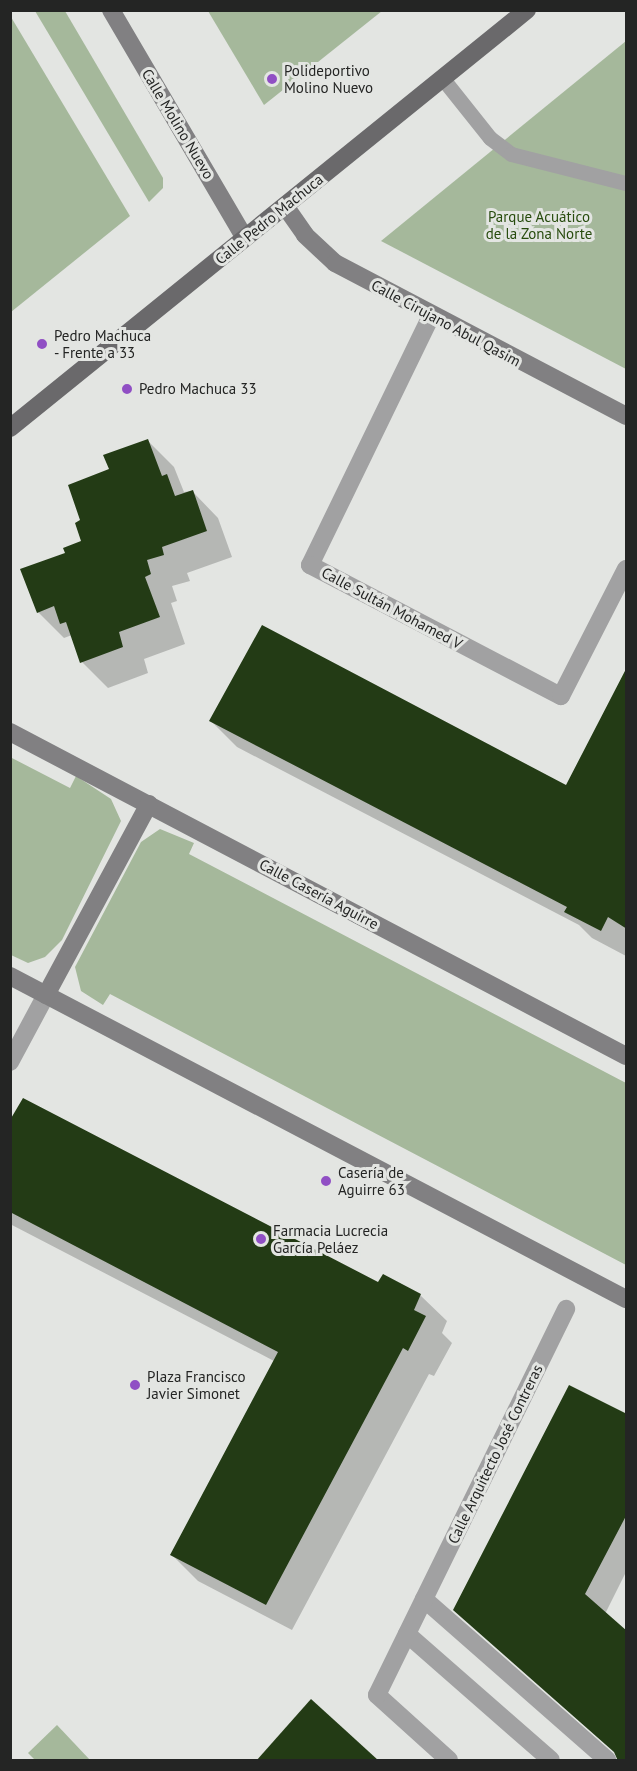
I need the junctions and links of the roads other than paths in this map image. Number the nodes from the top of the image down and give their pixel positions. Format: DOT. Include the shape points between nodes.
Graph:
graph roads {
  1 [pos="111,10"];
  2 [pos="527,10"];
  3 [pos="442,79"];
  4 [pos="627,183"];
  5 [pos="285,206"];
  6 [pos="245,238"];
  7 [pos="431,316"];
  8 [pos="627,416"];
  9 [pos="10,428"];
  10 [pos="627,569"];
  11 [pos="10,732"];
  12 [pos="149,804"];
  13 [pos="10,976"];
  14 [pos="45,995"];
  15 [pos="627,1056"];
  16 [pos="10,1062"];
  17 [pos="627,1299"];
  18 [pos="566,1309"];
  19 [pos="424,1599"];
  20 [pos="407,1634"];
  21 [pos="449,1761"];
  22 [pos="551,1761"];
  23 [pos="607,1761"];
  1 -- 6 [label="main road, Calle Molino Nuevo"];
  2 -- 3 [label="main road, Calle Pedro Machuca"];
  3 -- 4 [label="lane" via="490,138 511,154"];
  3 -- 5 [label="main road, Calle Pedro Machuca"];
  5 -- 6 [label="main road, Calle Pedro Machuca"];
  5 -- 7 [label="main road, Calle Cirujano Abul Qasim" via="305,235 335,263"];
  6 -- 9 [label="main road, Calle Pedro Machuca"];
  7 -- 8 [label="main road, Calle Cirujano Abul Qasim"];
  7 -- 10 [label="street, Calle Sultán Mohamed V" via="310,566 561,696"];
  11 -- 12 [label="main road, Calle Casería Aguirre"];
  12 -- 14 [label="main road"];
  12 -- 15 [label="main road, Calle Casería Aguirre"];
  13 -- 14 [label="main road"];
  14 -- 16 [label="street"];
  14 -- 17 [label="main road"];
  18 -- 19 [label="street, Calle Arquitecto José Contreras"];
  19 -- 20 [label="street, Calle Arquitecto José Contreras"];
  19 -- 23 [label="street"];
  20 -- 21 [label="street, Calle Arquitecto José Contreras" via="376,1695"];
  20 -- 22 [label="street"];
}
